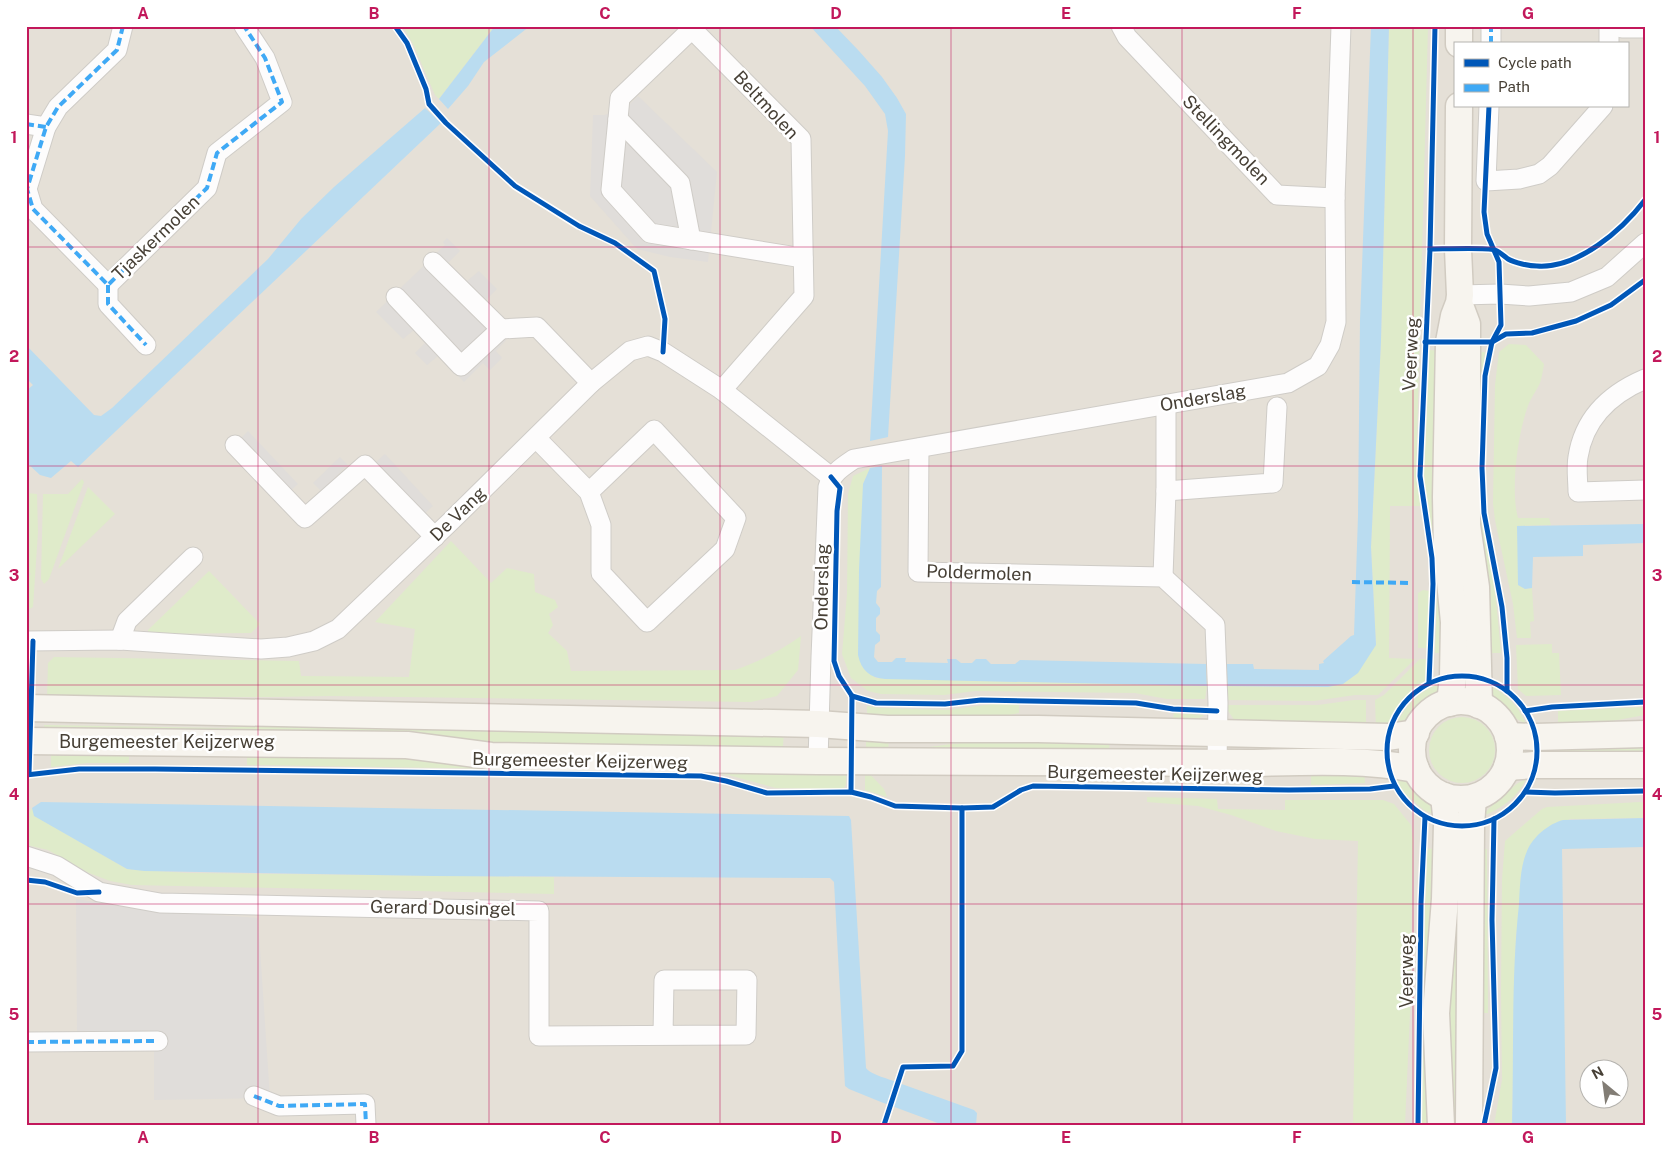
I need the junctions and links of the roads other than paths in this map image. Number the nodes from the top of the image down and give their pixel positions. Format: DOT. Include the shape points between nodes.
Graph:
graph roads {
  1 [pos="123,26"];
  2 [pos="244,26"];
  3 [pos="1121,26"];
  4 [pos="1341,26"];
  5 [pos="1459,26"];
  6 [pos="1491,26"];
  7 [pos="1609,26"];
  8 [pos="1620,26"];
  9 [pos="691,28"];
  10 [pos="1645,28"];
  11 [pos="1459,42"];
  12 [pos="1491,42"];
  13 [pos="1609,42"];
  14 [pos="1459,108"];
  15 [pos="1489,108"];
  16 [pos="1601,108"];
  17 [pos="618,119"];
  18 [pos="26,124"];
  19 [pos="46,127"];
  20 [pos="1335,198"];
  21 [pos="691,240"];
  22 [pos="1643,249"];
  23 [pos="803,258"];
  24 [pos="432,262"];
  25 [pos="108,285"];
  26 [pos="396,297"];
  27 [pos="1460,299"];
  28 [pos="500,329"];
  29 [pos="146,345"];
  30 [pos="1645,379"];
  31 [pos="591,383"];
  32 [pos="722,390"];
  33 [pos="1166,405"];
  34 [pos="1277,407"];
  35 [pos="536,438"];
  36 [pos="235,445"];
  37 [pos="919,448"];
  38 [pos="831,477"];
  39 [pos="1645,490"];
  40 [pos="1166,491"];
  41 [pos="589,492"];
  42 [pos="435,537"];
  43 [pos="193,557"];
  44 [pos="1163,577"];
  45 [pos="120,640"];
  46 [pos="26,641"];
  47 [pos="1450,703"];
  48 [pos="1479,705"];
  49 [pos="26,708"];
  50 [pos="818,724"];
  51 [pos="1217,733"];
  52 [pos="1416,733"];
  53 [pos="1645,734"];
  54 [pos="1508,736"];
  55 [pos="26,741"];
  56 [pos="818,761"];
  57 [pos="1217,763"];
  58 [pos="1645,765"];
  59 [pos="1507,768"];
  60 [pos="1416,769"];
  61 [pos="1444,796"];
  62 [pos="1473,798"];
  63 [pos="26,856"];
  64 [pos="663,1035"];
  65 [pos="158,1041"];
  66 [pos="26,1042"];
  67 [pos="254,1096"];
  68 [pos="366,1125"];
  69 [pos="1441,1125"];
  70 [pos="1470,1125"];
  1 -- 19 [label="street, Tjaskermolen" via="117,50 58,107"];
  2 -- 25 [label="street, Tjaskermolen" via="265,58 282,102 217,153 207,188"];
  3 -- 20 [label="street, Stellingmolen" via="1126,37 1278,194"];
  4 -- 20 [label="street"];
  5 -- 11 [label="main road"];
  6 -- 12 [label="street"];
  7 -- 13 [label="street"];
  8 -- 10 [label="street"];
  9 -- 17 [label="street, Beltmolen" via="620,98"];
  9 -- 23 [label="street, Beltmolen" via="801,139"];
  14 -- 27 [label="main road"];
  15 -- 16 [label="street" via="1486,181 1519,180 1539,174 1550,166"];
  17 -- 21 [label="street" via="680,184"];
  17 -- 21 [label="street, Beltmolen" via="610,190 650,234"];
  18 -- 19 [label="street"];
  19 -- 25 [label="street, Tjaskermolen" via="27,189 34,209"];
  20 -- 33 [label="street, Onderslag" via="1336,322 1330,345 1318,366 1288,383"];
  21 -- 23 [label="street, Beltmolen"];
  22 -- 27 [label="street" via="1607,277 1571,292"];
  23 -- 32 [label="street, Beltmolen" via="804,296"];
  24 -- 28 [label="street"];
  25 -- 29 [label="street, Tjaskermolen" via="108,304"];
  26 -- 28 [label="street" via="461,366"];
  27 -- 47 [label="main road" via="1449,342 1446,497 1454,622"];
  27 -- 48 [label="main road" via="1467,324 1467,525 1476,587"];
  28 -- 31 [label="street" via="537,327"];
  30 -- 39 [label="street" via="1613,396 1595,413 1578,457 1578,492"];
  31 -- 32 [label="street, De Vang" via="630,351 648,346 664,352"];
  31 -- 35 [label="street, De Vang"];
  32 -- 38 [label="street, De Vang"];
  33 -- 37 [label="street, Onderslag"];
  33 -- 40 [label="street"];
  34 -- 40 [label="street" via="1274,483"];
  35 -- 41 [label="street"];
  35 -- 42 [label="street, De Vang"];
  36 -- 42 [label="street" via="305,518 365,465"];
  37 -- 38 [label="street, Onderslag" via="854,459"];
  37 -- 44 [label="street, Poldermolen" via="918,572"];
  38 -- 50 [label="street, Onderslag"];
  40 -- 44 [label="street"];
  41 -- 41 [label="street" via="654,430 736,518 725,549 647,622 601,573 601,524"];
  42 -- 45 [label="street, De Vang" via="338,630 314,641 261,649"];
  43 -- 45 [label="street" via="127,621"];
  44 -- 51 [label="street" via="1215,625"];
  45 -- 46 [label="street, De Vang"];
  47 -- 48 [label="main road"];
  47 -- 52 [label="main road" via="1424,719"];
  48 -- 54 [label="main road" via="1497,717"];
  49 -- 50 [label="main road, Burgemeester Keijzerweg"];
  50 -- 51 [label="main road, Burgemeester Keijzerweg" via="887,729"];
  50 -- 56 [label="street, Onderslag"];
  51 -- 52 [label="main road, Burgemeester Keijzerweg" via="1388,736"];
  51 -- 57 [label="street"];
  52 -- 60 [label="main road" via="1412,751"];
  53 -- 54 [label="main road"];
  54 -- 59 [label="main road"];
  55 -- 56 [label="main road, Burgemeester Keijzerweg" via="398,745 491,756"];
  56 -- 57 [label="main road, Burgemeester Keijzerweg"];
  57 -- 60 [label="main road, Burgemeester Keijzerweg" via="1370,763"];
  58 -- 59 [label="main road"];
  59 -- 62 [label="main road" via="1494,786"];
  60 -- 61 [label="main road" via="1427,786"];
  61 -- 62 [label="main road"];
  61 -- 69 [label="main road, Veerweg" via="1447,824 1445,899 1436,1013"];
  62 -- 70 [label="main road"];
  63 -- 64 [label="street, Gerard Dousingel" via="57,866 99,892 160,903 539,911 539,1036"];
  64 -- 64 [label="street, Gerard Dousingel" via="664,980 747,980 746,1035"];
  65 -- 66 [label="street"];
  67 -- 68 [label="street" via="279,1106 365,1104"];
}
